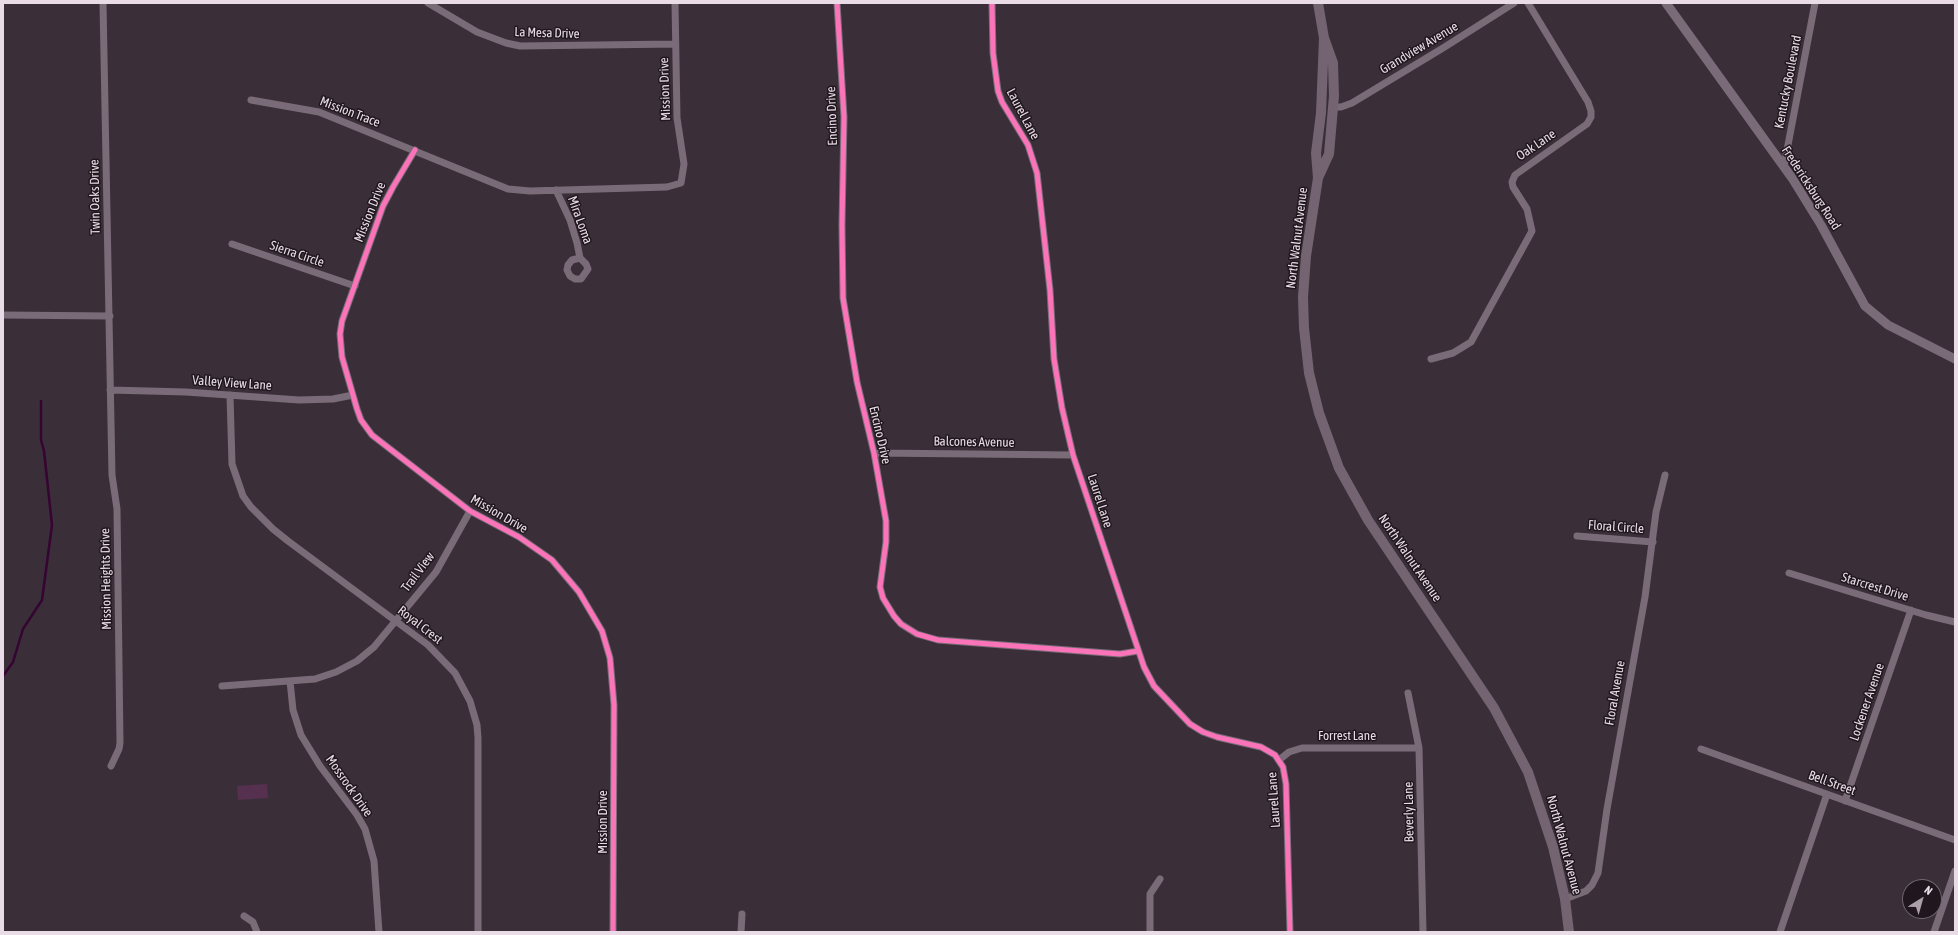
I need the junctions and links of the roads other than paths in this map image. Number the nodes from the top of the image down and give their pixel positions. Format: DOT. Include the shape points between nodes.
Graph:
graph roads {
  1 [pos="103,3"];
  2 [pos="428,3"];
  3 [pos="675,3"];
  4 [pos="837,3"];
  5 [pos="992,3"];
  6 [pos="1318,3"];
  7 [pos="1514,3"];
  8 [pos="1528,3"];
  9 [pos="1666,3"];
  10 [pos="1815,3"];
  11 [pos="1324,38"];
  12 [pos="675,44"];
  13 [pos="251,100"];
  14 [pos="1333,107"];
  15 [pos="415,150"];
  16 [pos="1784,166"];
  17 [pos="1318,178"];
  18 [pos="556,190"];
  19 [pos="232,244"];
  20 [pos="580,258"];
  21 [pos="355,286"];
  22 [pos="3,315"];
  23 [pos="110,316"];
  24 [pos="1431,359"];
  25 [pos="1955,360"];
  26 [pos="110,390"];
  27 [pos="230,395"];
  28 [pos="353,395"];
  29 [pos="874,453"];
  30 [pos="1073,455"];
  31 [pos="1665,475"];
  32 [pos="470,511"];
  33 [pos="1577,536"];
  34 [pos="1653,542"];
  35 [pos="1789,573"];
  36 [pos="1911,610"];
  37 [pos="395,620"];
  38 [pos="1955,622"];
  39 [pos="1138,651"];
  40 [pos="290,682"];
  41 [pos="222,686"];
  42 [pos="1408,693"];
  43 [pos="1419,748"];
  44 [pos="1701,749"];
  45 [pos="1279,760"];
  46 [pos="111,766"];
  47 [pos="1827,794"];
  48 [pos="1846,801"];
  49 [pos="1955,840"];
  50 [pos="1955,871"];
  51 [pos="1160,879"];
  52 [pos="1565,899"];
  53 [pos="742,914"];
  54 [pos="244,916"];
  55 [pos="257,932"];
  56 [pos="379,932"];
  57 [pos="478,932"];
  58 [pos="613,932"];
  59 [pos="741,932"];
  60 [pos="1150,932"];
  61 [pos="1290,932"];
  62 [pos="1423,932"];
  63 [pos="1569,932"];
  64 [pos="1780,932"];
  65 [pos="1934,932"];
  1 -- 23 [label="street, Twin Oaks Drive"];
  2 -- 12 [label="street, La Mesa Drive" via="477,32 513,44 534,47"];
  3 -- 12 [label="street, Mission Drive"];
  4 -- 29 [label="street, Encino Drive" via="844,116 843,298 856,382"];
  5 -- 30 [label="street, Laurel Lane" via="993,53 998,91 1028,145 1037,173 1050,290 1054,359"];
  6 -- 11 [label="main road, North Walnut Avenue"];
  7 -- 14 [label="street, Grandview Avenue" via="1352,103"];
  8 -- 24 [label="street, Oak Lane" via="1588,102 1591,117 1587,124 1515,175 1513,187 1527,209 1532,231 1471,342 1453,353"];
  9 -- 16 [label="street, Fredericksburg Road"];
  10 -- 16 [label="street, Kentucky Boulevard"];
  11 -- 14 [label="main road, North Walnut Avenue" via="1334,63"];
  11 -- 17 [label="main road, North Walnut Avenue" via="1321,113 1316,153"];
  12 -- 18 [label="street, Mission Drive" via="677,118 684,164 681,183 667,187"];
  13 -- 15 [label="street, Mission Trace" via="319,112"];
  14 -- 17 [label="main road, North Walnut Avenue" via="1328,154"];
  15 -- 18 [label="street, Mission Drive" via="508,188 530,191"];
  15 -- 21 [label="street, Mission Drive" via="383,206"];
  16 -- 25 [label="street, Fredericksburg Road" via="1821,225 1865,306 1888,324"];
  17 -- 52 [label="main road, North Walnut Avenue" via="1303,281 1304,320 1309,373 1328,440 1339,468 1368,520 1473,676 1517,750 1538,796"];
  18 -- 20 [label="street, Mira Loma" via="570,220"];
  19 -- 21 [label="street, Sierra Circle"];
  21 -- 28 [label="street, Mission Drive" via="340,334 342,357"];
  22 -- 23 [label="street"];
  23 -- 26 [label="street, Twin Oaks Drive"];
  26 -- 27 [label="street, Valley View Lane"];
  26 -- 46 [label="street, Mission Heights Drive" via="112,475 117,509 120,743"];
  27 -- 28 [label="street, Valley View Lane" via="299,400"];
  27 -- 37 [label="street, Royal Crest" via="232,464 243,496 251,507 283,537"];
  28 -- 32 [label="street, Mission Drive" via="361,420 372,435"];
  29 -- 30 [label="street, Balcones Avenue"];
  29 -- 39 [label="street, Encino Drive" via="887,530 880,587 885,603 901,624 917,634 938,640 1099,653 1120,654"];
  30 -- 39 [label="street, Laurel Lane"];
  31 -- 34 [label="street, Floral Avenue" via="1656,512"];
  32 -- 37 [label="street, Trail View" via="440,565"];
  32 -- 58 [label="street, Mission Drive" via="519,537 552,560 579,592 602,631 610,658 614,705"];
  33 -- 34 [label="street, Floral Circle"];
  34 -- 52 [label="street, Floral Avenue" via="1598,873 1586,891"];
  35 -- 36 [label="street, Starcrest Drive"];
  36 -- 38 [label="street, Starcrest Drive"];
  36 -- 48 [label="street, Lockener Avenue"];
  37 -- 40 [label="street, Trail View" via="374,648 346,668 315,678"];
  37 -- 57 [label="street, Royal Crest" via="428,645 455,673 474,714 478,738"];
  39 -- 45 [label="street, Laurel Lane" via="1154,686 1190,724 1217,737 1261,747"];
  40 -- 41 [label="street, Trail View"];
  40 -- 56 [label="street, Mossrock Drive" via="295,717 301,735 365,829 374,861"];
  42 -- 43 [label="street, Beverly Lane"];
  43 -- 45 [label="street, Forrest Lane" via="1302,748 1289,752"];
  43 -- 62 [label="street, Beverly Lane"];
  44 -- 47 [label="street, Bell Street"];
  45 -- 61 [label="street, Laurel Lane" via="1285,773 1286,784"];
  47 -- 48 [label="street, Bell Street"];
  47 -- 64 [label="street"];
  48 -- 49 [label="street, Bell Street"];
  50 -- 65 [label="street"];
  51 -- 60 [label="street" via="1150,894"];
  52 -- 63 [label="main road, North Walnut Avenue"];
  53 -- 59 [label="street"];
  54 -- 55 [label="street" via="253,922"];
}
